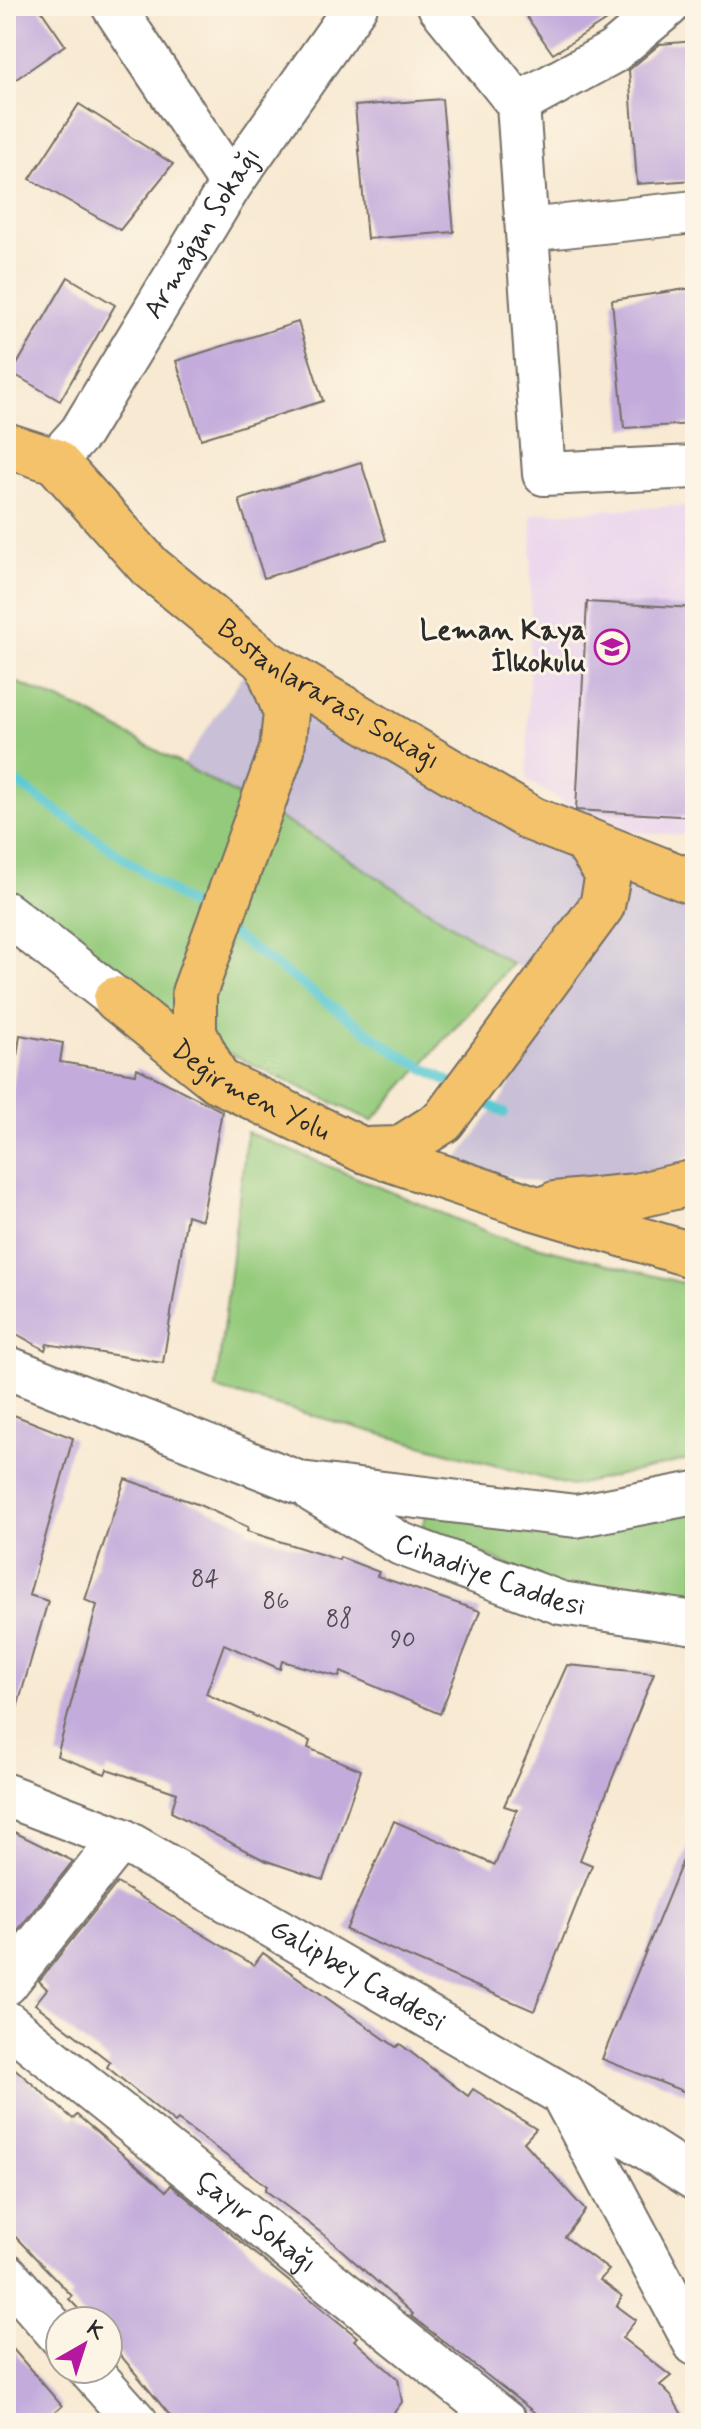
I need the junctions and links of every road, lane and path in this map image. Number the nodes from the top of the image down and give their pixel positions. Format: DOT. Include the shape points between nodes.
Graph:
graph roads {
  1 [pos="113,6"];
  2 [pos="356,6"];
  3 [pos="439,6"];
  4 [pos="668,6"];
  5 [pos="518,104"];
  6 [pos="231,184"];
  7 [pos="695,212"];
  8 [pos="527,230"];
  9 [pos="6,445"];
  10 [pos="55,461"];
  11 [pos="695,467"];
  12 [pos="267,663"];
  13 [pos="373,725"];
  14 [pos="282,750"];
  15 [pos="584,839"];
  16 [pos="695,883"];
  17 [pos="6,913"];
  18 [pos="199,979"];
  19 [pos="116,999"];
  20 [pos="217,1080"];
  21 [pos="363,1150"];
  22 [pos="695,1182"];
  23 [pos="528,1206"];
  24 [pos="695,1256"];
  25 [pos="6,1367"];
  26 [pos="300,1483"];
  27 [pos="695,1493"];
  28 [pos="695,1623"];
  29 [pos="6,1795"];
  30 [pos="121,1839"];
  31 [pos="6,1984"];
  32 [pos="6,2022"];
  33 [pos="562,2094"];
  34 [pos="695,2179"];
  35 [pos="6,2274"];
  36 [pos="44,2318"];
  37 [pos="695,2344"];
  38 [pos="103,2385"];
  39 [pos="480,2415"];
  40 [pos="137,2423"];
  1 -- 6 [label="street"];
  2 -- 6 [label="street, Armağan Sokağı"];
  3 -- 5 [label="street"];
  4 -- 5 [label="street" via="613,52"];
  5 -- 8 [label="street"];
  6 -- 10 [label="street, Armağan Sokağı" via="81,432"];
  7 -- 8 [label="street"];
  8 -- 11 [label="street" via="544,474"];
  9 -- 10 [label="main road"];
  10 -- 12 [label="main road, Bostanlararası Sokağı" via="150,567"];
  12 -- 13 [label="main road, Bostanlararası Sokağı"];
  12 -- 14 [label="main road" via="286,713"];
  13 -- 14 [label="main road" via="317,727"];
  13 -- 15 [label="main road, Bostanlararası Sokağı" via="532,819"];
  14 -- 18 [label="main road"];
  15 -- 16 [label="main road, Bostanlararası Sokağı"];
  15 -- 21 [label="main road" via="608,875 602,906 443,1121 399,1149"];
  17 -- 19 [label="street, Değirmen Yolu"];
  18 -- 19 [label="main road" via="160,1007"];
  18 -- 20 [label="main road" via="194,1033"];
  19 -- 20 [label="main road, Değirmen Yolu"];
  20 -- 21 [label="main road, Değirmen Yolu"];
  21 -- 23 [label="main road, Değirmen Yolu"];
  22 -- 23 [label="main road" via="636,1196"];
  23 -- 24 [label="main road, Değirmen Yolu"];
  25 -- 26 [label="street, Cihadiye Caddesi"];
  26 -- 27 [label="street, Cihadiye Caddesi" via="576,1516"];
  26 -- 28 [label="street, Cihadiye Caddesi" via="401,1544 561,1603"];
  29 -- 30 [label="street, Galipbey Caddesi"];
  30 -- 31 [label="street"];
  30 -- 33 [label="street, Galipbey Caddesi"];
  32 -- 39 [label="street, Çayır Sokağı"];
  33 -- 34 [label="street, Galipbey Caddesi"];
  33 -- 37 [label="street"];
  35 -- 36 [label="street"];
  38 -- 40 [label="street"];
}
